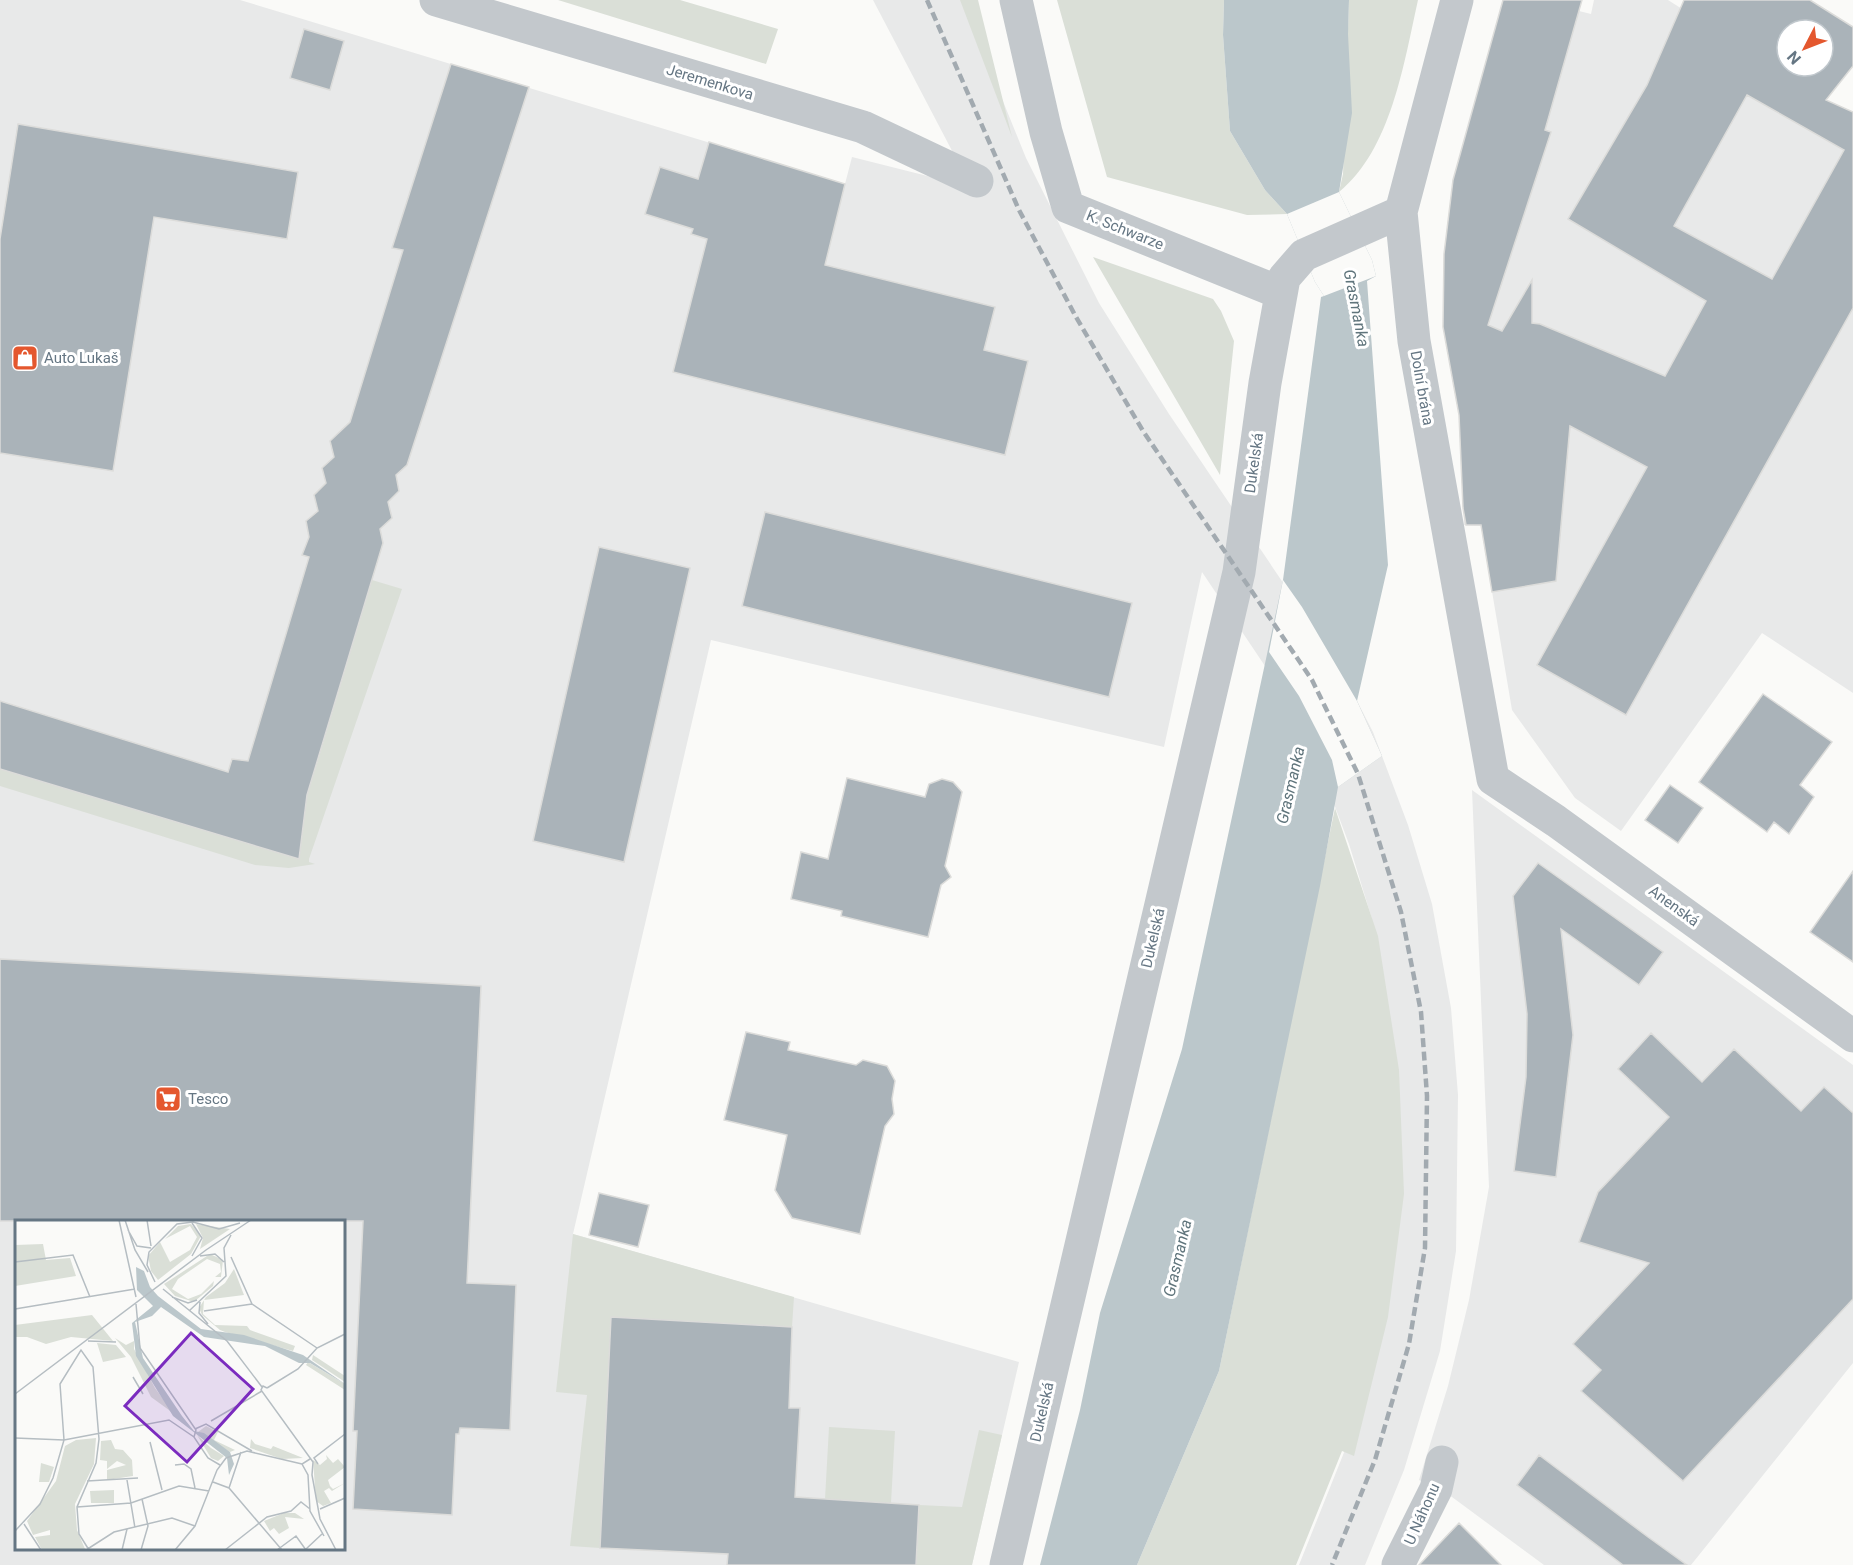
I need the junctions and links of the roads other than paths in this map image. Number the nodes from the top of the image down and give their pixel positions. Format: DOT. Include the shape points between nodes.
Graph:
graph roads {
  1 [pos="436,0"];
  2 [pos="1016,0"];
  3 [pos="1457,0"];
  4 [pos="977,181"];
  5 [pos="1401,212"];
  6 [pos="1279,300"];
  7 [pos="1492,779"];
  8 [pos="1853,1036"];
  9 [pos="1442,1462"];
  10 [pos="1006,1565"];
  11 [pos="1398,1565"];
  1 -- 4 [label="street, Jeremenkova" via="863,127"];
  2 -- 6 [label="street, K. Schwarze" via="1046,132 1068,207"];
  3 -- 5 [label="street, Dolní brána"];
  5 -- 6 [label="street" via="1304,255 1284,278"];
  5 -- 7 [label="street, Dolní brána" via="1414,341"];
  6 -- 10 [label="street, Dukelská" via="1239,572"];
  7 -- 8 [label="street, Anenská"];
  9 -- 11 [label="street, U Náhonu" via="1436,1489"];
}
